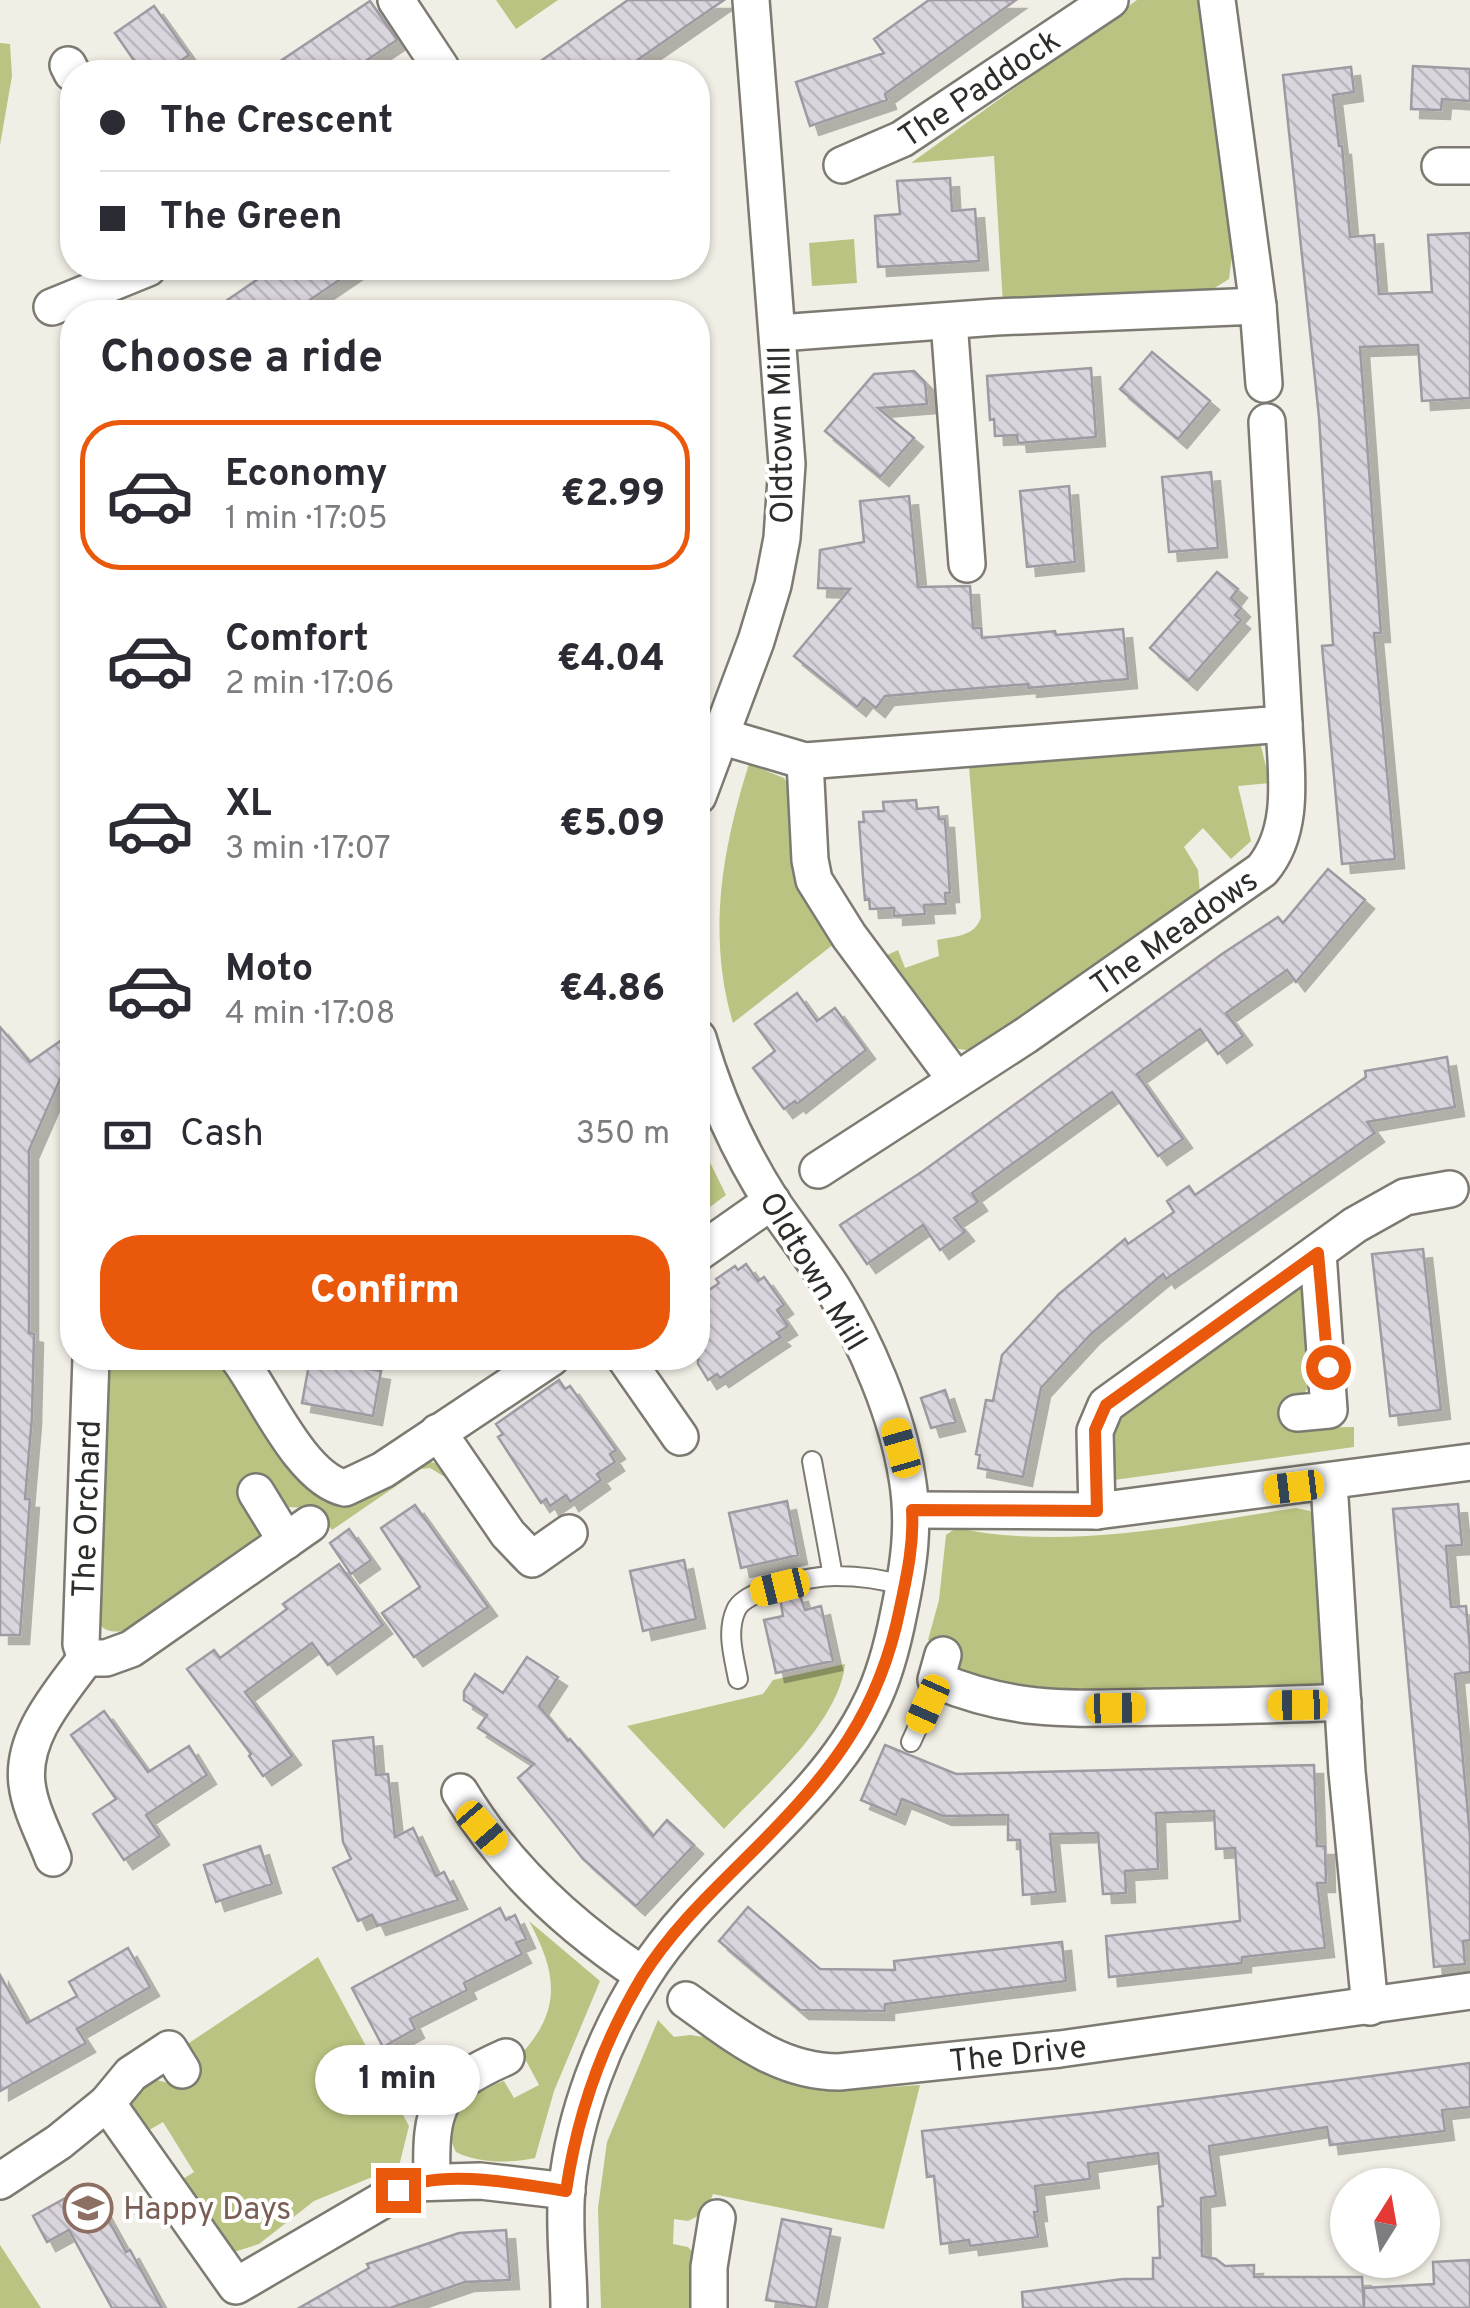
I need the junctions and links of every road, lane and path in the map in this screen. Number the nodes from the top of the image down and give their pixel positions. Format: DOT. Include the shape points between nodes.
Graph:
graph roads {
  1 [pos="396,0"];
  2 [pos="751,0"];
  3 [pos="1110,0"];
  4 [pos="1217,0"];
  5 [pos="433,60"];
  6 [pos="842,165"];
  7 [pos="119,280"];
  8 [pos="71,300"];
  9 [pos="60,305"];
  10 [pos="1258,306"];
  11 [pos="52,308"];
  12 [pos="948,321"];
  13 [pos="779,333"];
  14 [pos="1264,384"];
  15 [pos="1267,422"];
  16 [pos="967,564"];
  17 [pos="1284,724"];
  18 [pos="720,736"];
  19 [pos="806,761"];
  20 [pos="710,763"];
  21 [pos="710,1073"];
  22 [pos="956,1080"];
  23 [pos="818,1170"];
  24 [pos="1450,1189"];
  25 [pos="772,1200"];
  26 [pos="710,1244"];
  27 [pos="1318,1253"];
  28 [pos="91,1370"];
  29 [pos="246,1370"];
  30 [pos="533,1370"];
  31 [pos="633,1370"];
  32 [pos="1297,1414"];
  33 [pos="438,1432"];
  34 [pos="680,1437"];
  35 [pos="812,1461"];
  36 [pos="1470,1462"];
  37 [pos="1329,1482"];
  38 [pos="256,1492"];
  39 [pos="912,1510"];
  40 [pos="1097,1511"];
  41 [pos="569,1533"];
  42 [pos="833,1576"];
  43 [pos="905,1586"];
  44 [pos="86,1658"];
  45 [pos="939,1668"];
  46 [pos="738,1680"];
  47 [pos="1343,1702"];
  48 [pos="911,1742"];
  49 [pos="460,1792"];
  50 [pos="53,1858"];
  51 [pos="643,1975"];
  52 [pos="1470,1990"];
  53 [pos="686,2000"];
  54 [pos="1370,2006"];
  55 [pos="506,2057"];
  56 [pos="182,2070"];
  57 [pos="107,2103"];
  58 [pos="432,2180"];
  59 [pos="566,2191"];
  60 [pos="4,2193"];
  61 [pos="704,2233"];
  62 [pos="242,2297"];
  63 [pos="569,2308"];
  64 [pos="709,2308"];
  1 -- 5 [label="street"];
  2 -- 13 [label="street, Oldtown Mill"];
  3 -- 6 [label="street, The Paddock" via="902,139"];
  4 -- 10 [label="street"];
  7 -- 8 [label="street"];
  9 -- 11 [label="street"];
  10 -- 12 [label="street"];
  10 -- 14 [label="street"];
  12 -- 13 [label="street"];
  12 -- 16 [label="street"];
  13 -- 18 [label="street, Oldtown Mill" via="787,464 782,538 756,641"];
  15 -- 17 [label="street, The Meadows"];
  17 -- 19 [label="street"];
  17 -- 22 [label="street, The Meadows" via="1286,815 1262,870"];
  18 -- 19 [label="street"];
  18 -- 20 [label="street, Oldtown Mill"];
  19 -- 22 [label="street" via="814,880"];
  21 -- 25 [label="street, Oldtown Mill"];
  22 -- 23 [label="street, The Meadows"];
  24 -- 27 [label="street" via="1405,1197"];
  25 -- 26 [label="street"];
  25 -- 39 [label="street, Oldtown Mill" via="831,1286 868,1360 901,1448"];
  27 -- 32 [label="street" via="1329,1410"];
  27 -- 40 [label="street" via="1106,1405 1095,1430"];
  28 -- 44 [label="street, The Orchard" via="81,1644"];
  29 -- 33 [label="street" via="303,1455 336,1486 354,1486"];
  30 -- 33 [label="street"];
  31 -- 34 [label="street"];
  33 -- 41 [label="street" via="532,1560"];
  35 -- 42 [label="lane"];
  36 -- 37 [label="street"];
  37 -- 40 [label="street"];
  37 -- 47 [label="street"];
  38 -- 44 [label="street" via="298,1533 131,1649"];
  39 -- 40 [label="street"];
  39 -- 43 [label="street, Oldtown Mill"];
  42 -- 43 [label="lane"];
  42 -- 46 [label="lane" via="747,1595 732,1621"];
  43 -- 51 [label="street, Oldtown Mill" via="882,1678 862,1720"];
  44 -- 50 [label="street" via="52,1705 29,1754 26,1782"];
  45 -- 47 [label="street" via="988,1700 1044,1709"];
  45 -- 48 [label="lane"];
  47 -- 54 [label="street"];
  49 -- 51 [label="street" via="482,1828 544,1898"];
  51 -- 59 [label="street, Oldtown Mill" via="599,2064"];
  52 -- 54 [label="street, The Drive"];
  53 -- 54 [label="street, The Drive" via="769,2056 824,2072 942,2063"];
  55 -- 58 [label="street" via="468,2076 442,2101 432,2127"];
  56 -- 57 [label="street" via="169,2049 131,2074"];
  57 -- 60 [label="street"];
  57 -- 62 [label="street"];
  58 -- 59 [label="street"];
  58 -- 62 [label="street" via="398,2190"];
  59 -- 63 [label="street, Oldtown Mill"];
  61 -- 64 [label="street"];
}
